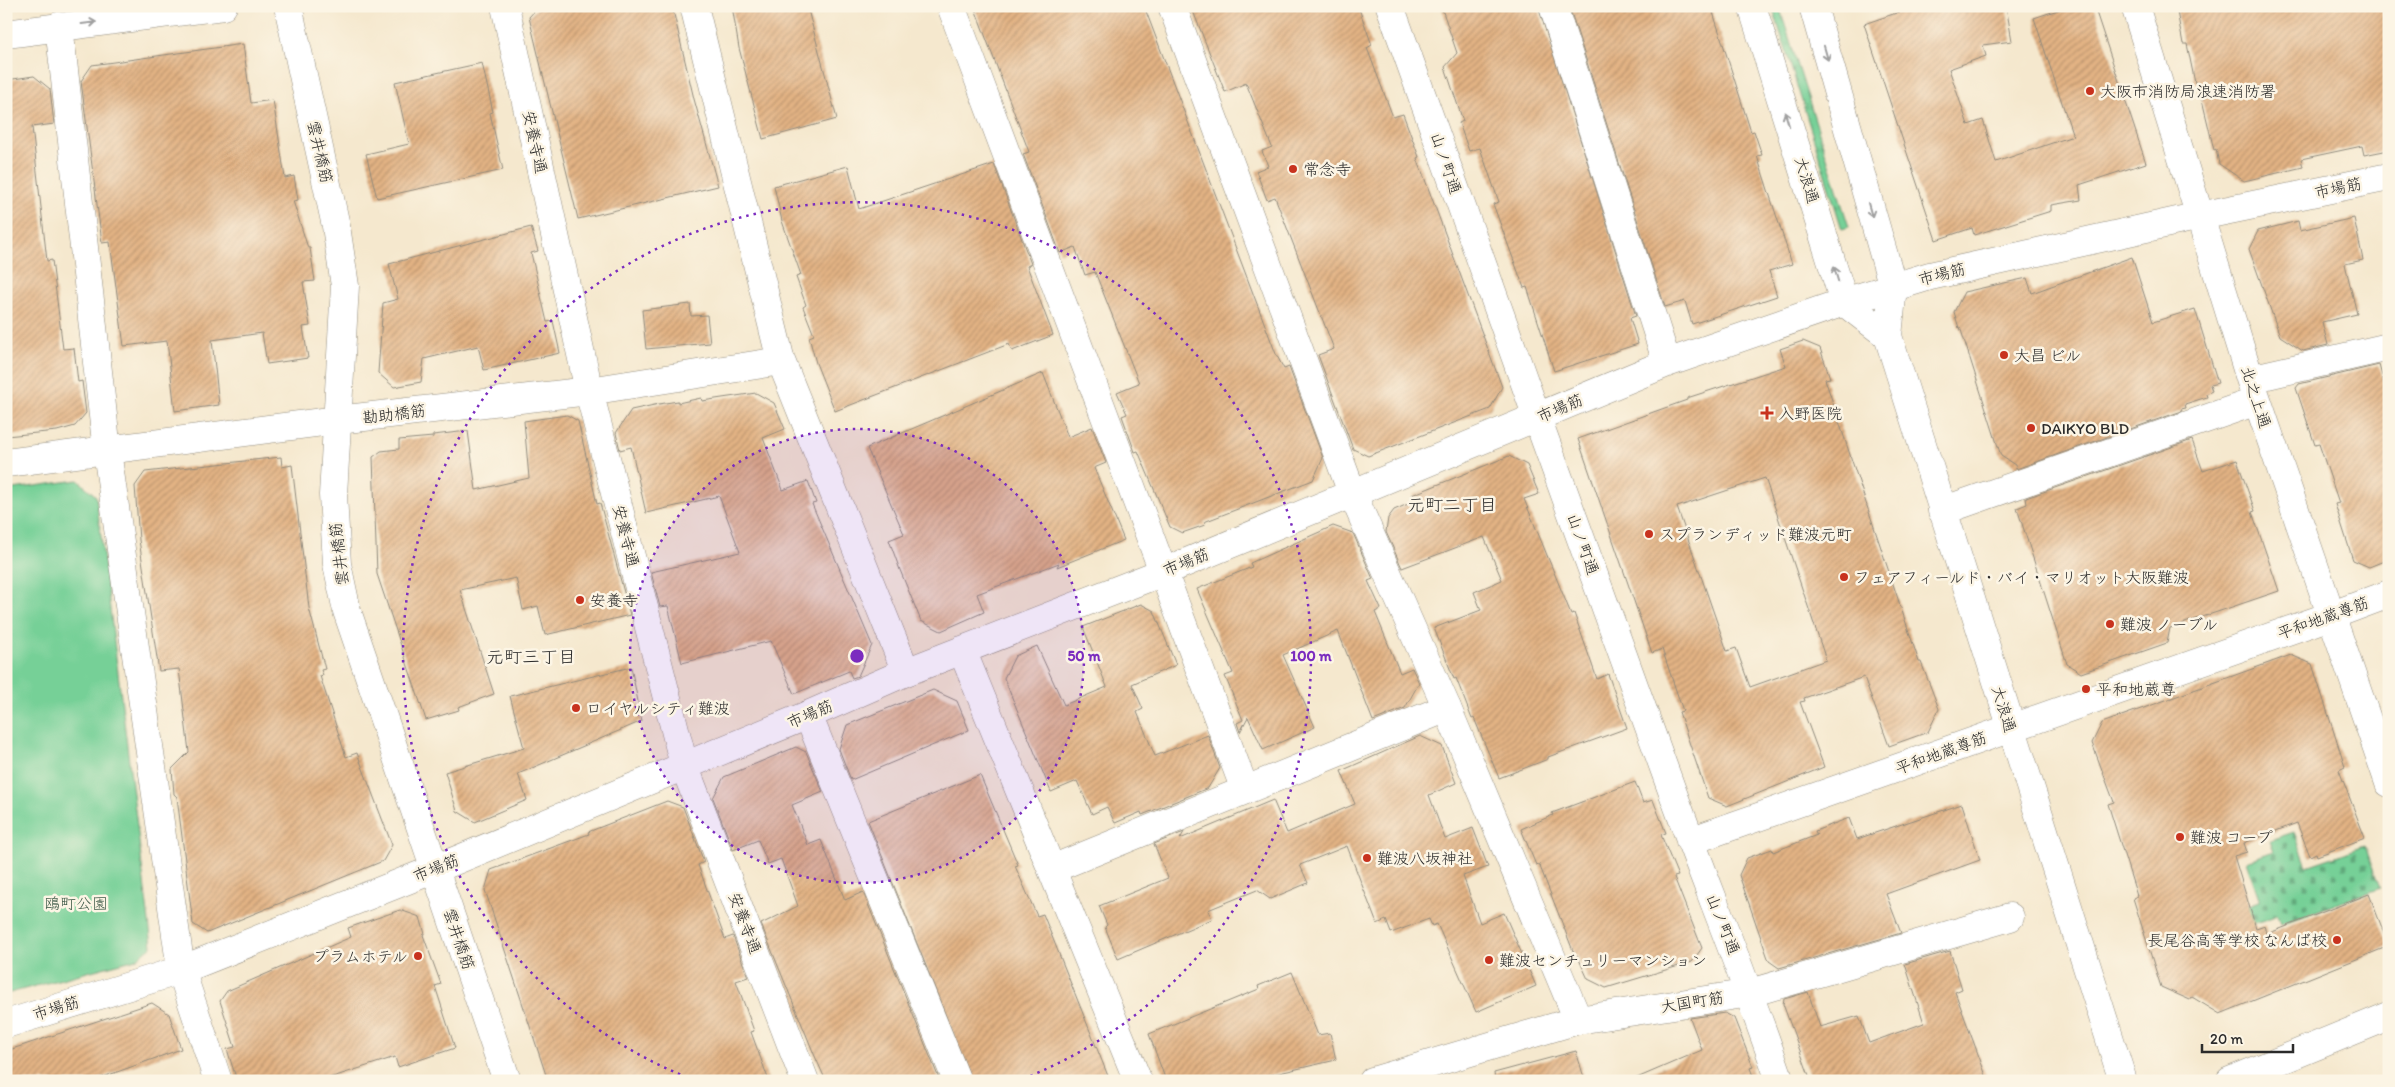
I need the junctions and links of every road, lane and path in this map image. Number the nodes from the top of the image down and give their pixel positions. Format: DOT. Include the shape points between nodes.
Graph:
graph roads {
  1 [pos="223,6"];
  2 [pos="288,6"];
  3 [pos="505,6"];
  4 [pos="694,6"];
  5 [pos="950,6"];
  6 [pos="1172,6"];
  7 [pos="1390,6"];
  8 [pos="1553,6"];
  9 [pos="1752,6"];
  10 [pos="1813,6"];
  11 [pos="2135,6"];
  12 [pos="59,26"];
  13 [pos="6,34"];
  14 [pos="2389,177"];
  15 [pos="2200,216"];
  16 [pos="1893,287"];
  17 [pos="1844,302"];
  18 [pos="1888,336"];
  19 [pos="2389,347"];
  20 [pos="781,361"];
  21 [pos="1667,363"];
  22 [pos="2253,390"];
  23 [pos="589,391"];
  24 [pos="1537,418"];
  25 [pos="338,420"];
  26 [pos="107,451"];
  27 [pos="6,463"];
  28 [pos="1352,493"];
  29 [pos="1942,511"];
  30 [pos="1163,572"];
  31 [pos="2389,594"];
  32 [pos="2330,616"];
  33 [pos="962,650"];
  34 [pos="906,672"];
  35 [pos="1447,708"];
  36 [pos="808,715"];
  37 [pos="2010,728"];
  38 [pos="684,765"];
  39 [pos="2389,783"];
  40 [pos="1246,790"];
  41 [pos="1690,841"];
  42 [pos="435,869"];
  43 [pos="1052,869"];
  44 [pos="2010,917"];
  45 [pos="181,970"];
  46 [pos="1750,993"];
  47 [pos="2389,1016"];
  48 [pos="1578,1020"];
  49 [pos="6,1024"];
  50 [pos="218,1081"];
  51 [pos="507,1081"];
  52 [pos="805,1081"];
  53 [pos="957,1081"];
  54 [pos="1138,1081"];
  55 [pos="1373,1081"];
  56 [pos="1780,1081"];
  57 [pos="2123,1081"];
  58 [pos="2230,1081"];
  12 -- 1 [label="street, one-way"];
  2 -- 25 [label="street, 雲井橋筋" via="336,226 345,286"];
  3 -- 23 [label="street, 安養寺通"];
  4 -- 20 [label="street"];
  5 -- 30 [label="street"];
  6 -- 28 [label="street"];
  7 -- 24 [label="street, 山ノ町通"];
  8 -- 21 [label="street"];
  17 -- 9 [label="street, 大浪通, one-way"];
  10 -- 16 [label="street, 大浪通, one-way"];
  11 -- 15 [label="street, 北之上通"];
  12 -- 13 [label="street"];
  12 -- 26 [label="street"];
  14 -- 15 [label="street, 市場筋"];
  15 -- 16 [label="street, 市場筋"];
  15 -- 22 [label="street, 北之上通"];
  16 -- 17 [label="street, 市場筋"];
  16 -- 18 [label="street, 大浪通"];
  17 -- 18 [label="street"];
  17 -- 21 [label="street, 市場筋"];
  18 -- 29 [label="street, 大浪通"];
  19 -- 22 [label="street"];
  20 -- 23 [label="street, 勘助橋筋"];
  20 -- 34 [label="street"];
  21 -- 24 [label="street, 市場筋"];
  22 -- 29 [label="street"];
  22 -- 32 [label="street, 北之上通"];
  23 -- 25 [label="street, 勘助橋筋"];
  23 -- 38 [label="street, 安養寺通"];
  24 -- 28 [label="street, 市場筋"];
  24 -- 41 [label="street, 山ノ町通"];
  25 -- 26 [label="street, 勘助橋筋"];
  25 -- 42 [label="street, 雲井橋筋" via="333,495 338,564 347,610"];
  26 -- 27 [label="street, 勘助橋筋"];
  26 -- 45 [label="street"];
  28 -- 30 [label="street, 市場筋"];
  28 -- 35 [label="street"];
  29 -- 37 [label="street, 大浪通"];
  30 -- 33 [label="street, 市場筋"];
  30 -- 40 [label="street"];
  31 -- 32 [label="street, 平和地蔵尊筋"];
  32 -- 37 [label="street, 平和地蔵尊筋"];
  32 -- 39 [label="street, 北之上通"];
  33 -- 34 [label="street, 市場筋"];
  33 -- 43 [label="street"];
  34 -- 36 [label="street, 市場筋"];
  35 -- 40 [label="street"];
  35 -- 48 [label="street"];
  36 -- 38 [label="street, 市場筋"];
  36 -- 53 [label="street"];
  37 -- 41 [label="street, 平和地蔵尊筋"];
  37 -- 57 [label="street, 大浪通"];
  38 -- 42 [label="street, 市場筋"];
  38 -- 52 [label="street, 安養寺通"];
  40 -- 43 [label="street"];
  41 -- 46 [label="street, 山ノ町通"];
  42 -- 45 [label="street, 市場筋"];
  42 -- 51 [label="street, 雲井橋筋"];
  43 -- 54 [label="street"];
  44 -- 46 [label="street, 大国町筋"];
  45 -- 49 [label="street, 市場筋"];
  45 -- 50 [label="street"];
  46 -- 48 [label="street, 大国町筋"];
  46 -- 56 [label="street, 山ノ町通"];
  47 -- 58 [label="street"];
  48 -- 55 [label="street, 大国町筋"];
}
